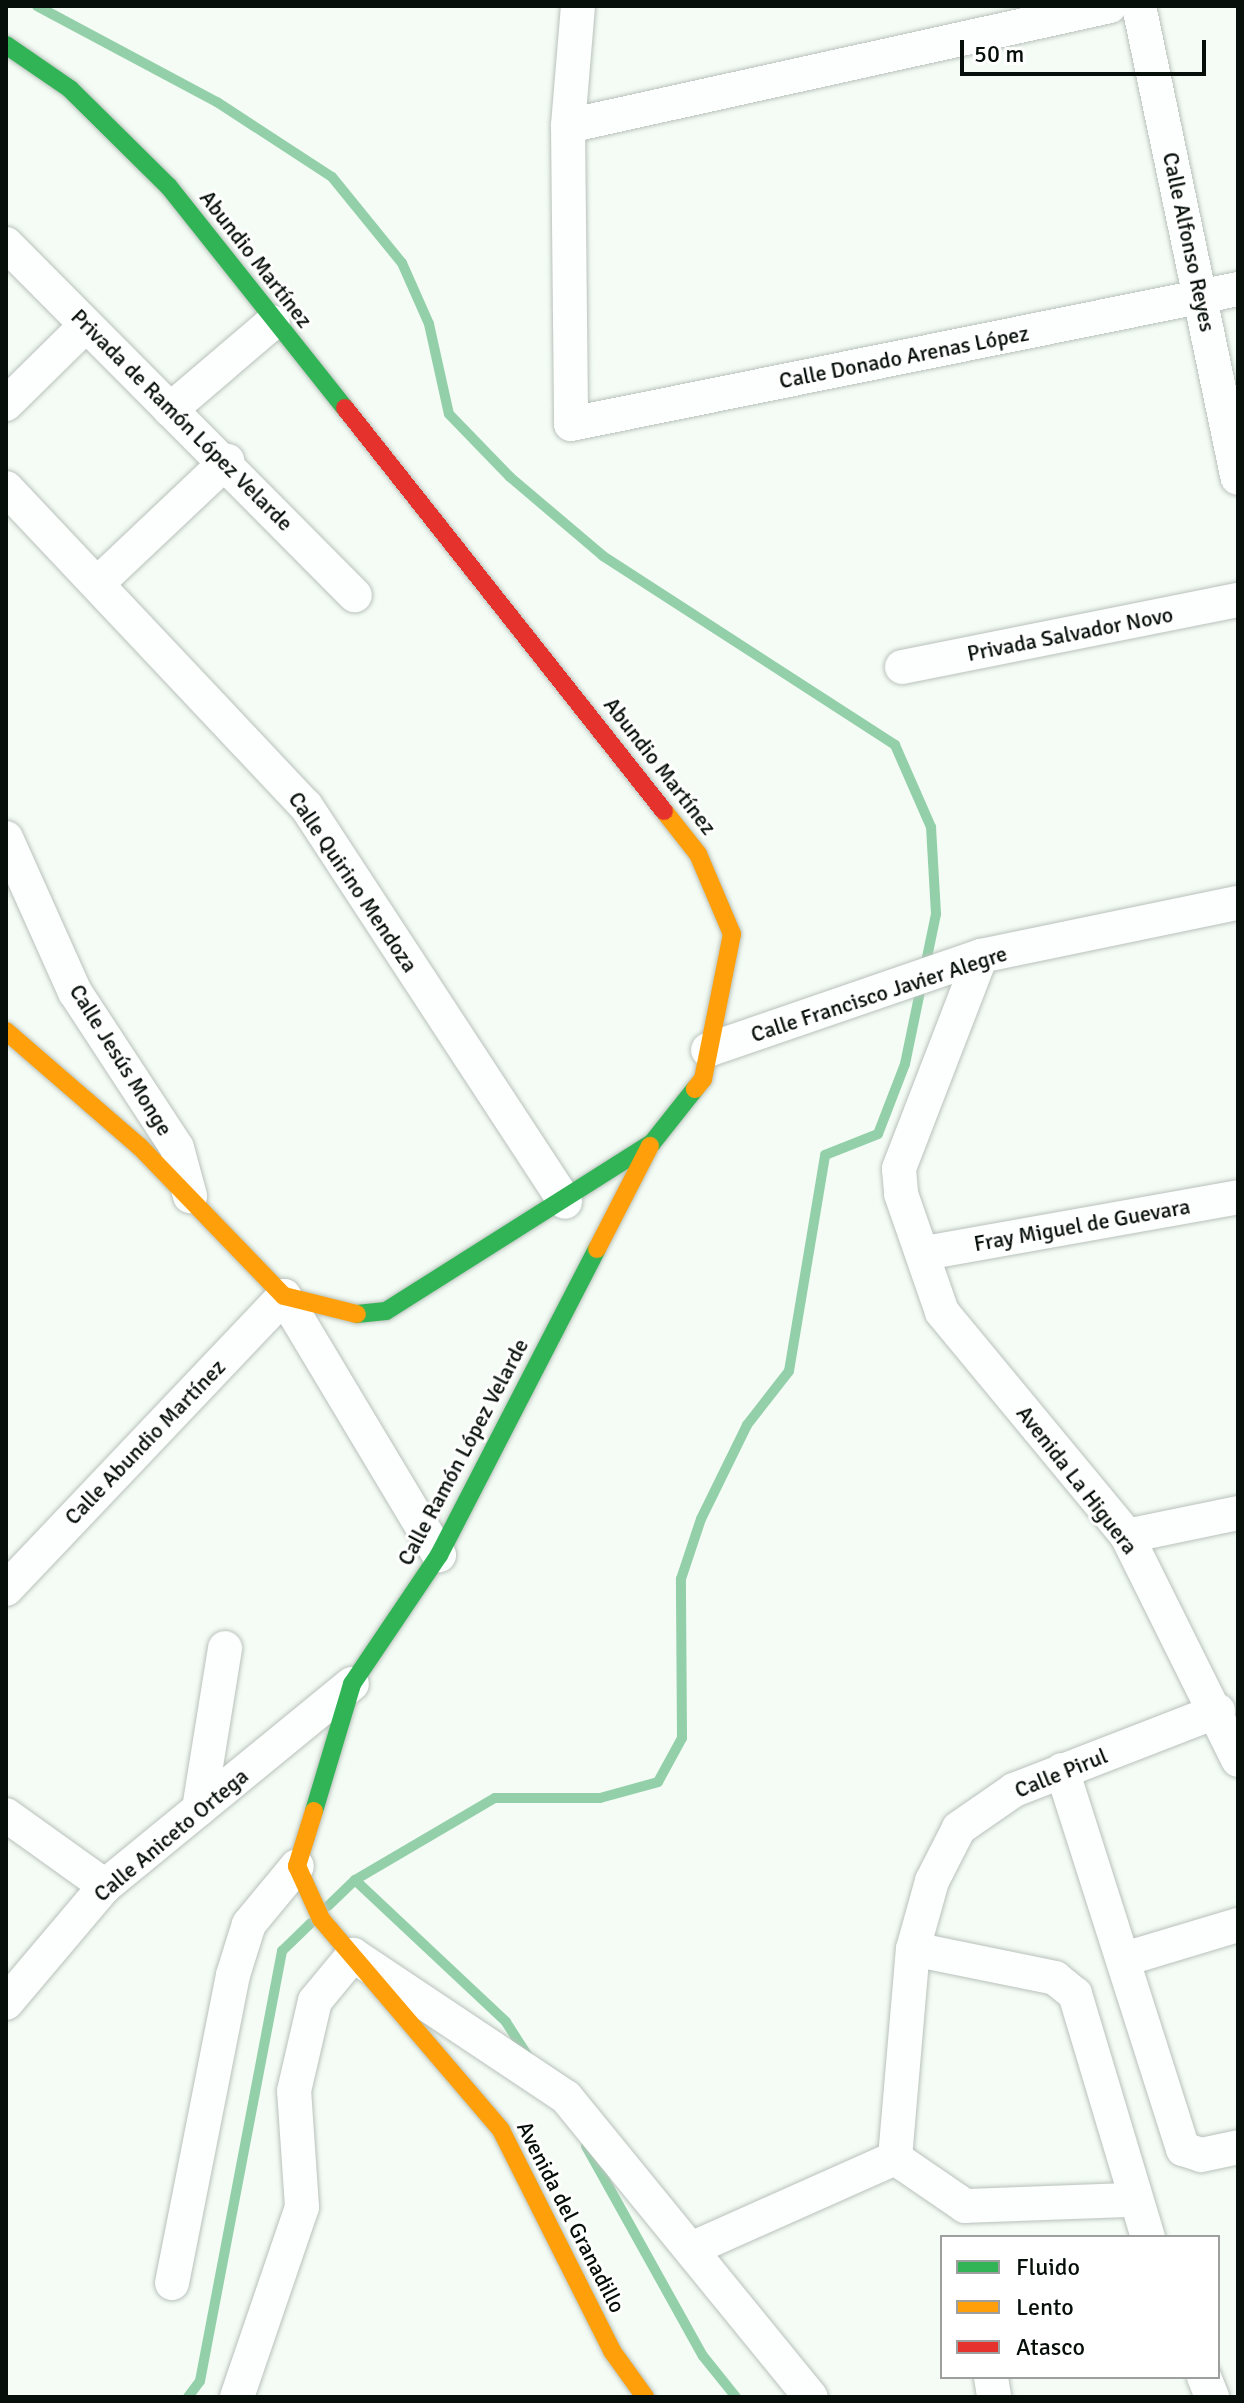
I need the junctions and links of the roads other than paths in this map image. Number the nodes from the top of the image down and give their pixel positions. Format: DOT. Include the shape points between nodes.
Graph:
graph roads {
  1 [pos="578,6"];
  2 [pos="1110,6"];
  3 [pos="1139,6"];
  4 [pos="6,45"];
  5 [pos="568,126"];
  6 [pos="7,245"];
  7 [pos="1238,289"];
  8 [pos="1200,298"];
  9 [pos="273,322"];
  10 [pos="85,326"];
  11 [pos="6,404"];
  12 [pos="170,410"];
  13 [pos="227,461"];
  14 [pos="1238,478"];
  15 [pos="6,488"];
  16 [pos="98,583"];
  17 [pos="355,595"];
  18 [pos="1238,600"];
  19 [pos="902,667"];
  20 [pos="6,838"];
  21 [pos="1238,903"];
  22 [pos="974,959"];
  23 [pos="6,1031"];
  24 [pos="708,1050"];
  25 [pos="652,1143"];
  26 [pos="190,1196"];
  27 [pos="1238,1197"];
  28 [pos="565,1202"];
  29 [pos="925,1253"];
  30 [pos="284,1296"];
  31 [pos="1238,1513"];
  32 [pos="1127,1536"];
  33 [pos="439,1555"];
  34 [pos="6,1589"];
  35 [pos="225,1648"];
  36 [pos="352,1684"];
  37 [pos="1218,1711"];
  38 [pos="1238,1760"];
  39 [pos="1057,1772"];
  40 [pos="199,1809"];
  41 [pos="6,1815"];
  42 [pos="299,1874"];
  43 [pos="105,1886"];
  44 [pos="1238,1925"];
  45 [pos="913,1949"];
  46 [pos="353,1955"];
  47 [pos="1128,1958"];
  48 [pos="6,2003"];
  49 [pos="1238,2147"];
  50 [pos="895,2158"];
  51 [pos="1131,2200"];
  52 [pos="967,2222"];
  53 [pos="1147,2235"];
  54 [pos="691,2249"];
  55 [pos="172,2283"];
  56 [pos="237,2397"];
  57 [pos="645,2397"];
  58 [pos="811,2397"];
  1 -- 5 [label="street"];
  2 -- 5 [label="street"];
  3 -- 8 [label="street, Calle Alfonso Reyes"];
  4 -- 9 [label="street, Abundio Martínez" via="70,89 169,187"];
  5 -- 8 [label="street, Calle Donado Arenas López" via="571,424"];
  6 -- 10 [label="street, Privada de Ramón López Velarde"];
  7 -- 8 [label="street, Calle Donado Arenas López"];
  8 -- 14 [label="street, Calle Alfonso Reyes"];
  9 -- 12 [label="street"];
  9 -- 24 [label="street, Abundio Martínez" via="698,854 732,934"];
  10 -- 11 [label="street"];
  10 -- 12 [label="street, Privada de Ramón López Velarde"];
  12 -- 13 [label="street, Privada de Ramón López Velarde"];
  13 -- 16 [label="street"];
  13 -- 17 [label="street, Privada de Ramón López Velarde"];
  15 -- 16 [label="street, Calle Quirino Mendoza"];
  16 -- 28 [label="street, Calle Quirino Mendoza" via="306,806"];
  18 -- 19 [label="street, Privada Salvador Novo"];
  20 -- 26 [label="street, Calle Jesús Monge" via="75,992 177,1148"];
  21 -- 22 [label="street, Calle Francisco Javier Alegre"];
  22 -- 24 [label="street, Calle Francisco Javier Alegre"];
  22 -- 29 [label="street, Avenida La Higuera" via="899,1169"];
  23 -- 26 [label="street, Abundio Martínez"];
  24 -- 25 [label="street, Abundio Martínez" via="703,1079"];
  25 -- 28 [label="street, Abundio Martínez"];
  25 -- 33 [label="street, Calle Ramón López Velarde"];
  26 -- 30 [label="street, Abundio Martínez"];
  27 -- 29 [label="street, Fray Miguel de Guevara"];
  28 -- 30 [label="street, Abundio Martínez" via="386,1311 344,1316"];
  29 -- 32 [label="street, Avenida La Higuera" via="942,1312"];
  30 -- 33 [label="street"];
  30 -- 34 [label="street, Calle Abundio Martínez"];
  31 -- 32 [label="street"];
  32 -- 37 [label="street, Avenida La Higuera"];
  33 -- 36 [label="street, Calle Ramón López Velarde"];
  35 -- 40 [label="street"];
  36 -- 40 [label="street, Calle Aniceto Ortega"];
  36 -- 42 [label="street, Calle Ramón López Velarde"];
  37 -- 38 [label="street, Avenida La Higuera"];
  37 -- 39 [label="street, Calle Pirul"];
  39 -- 45 [label="street, Calle Pirul" via="1014,1790 959,1828 932,1881"];
  39 -- 47 [label="street"];
  40 -- 43 [label="street, Calle Aniceto Ortega"];
  41 -- 43 [label="street"];
  42 -- 46 [label="street, Avenida del Granadillo" via="321,1919"];
  42 -- 55 [label="street" via="249,1924 233,1975"];
  43 -- 48 [label="street, Calle Aniceto Ortega"];
  44 -- 47 [label="street"];
  45 -- 50 [label="street, Calle Pirul"];
  45 -- 51 [label="street" via="1055,1978 1075,1994"];
  46 -- 54 [label="street" via="566,2097"];
  46 -- 56 [label="street" via="315,2001 294,2091 302,2207"];
  46 -- 57 [label="street, Avenida del Granadillo" via="501,2130 612,2351"];
  47 -- 49 [label="street" via="1183,2149 1201,2155"];
  50 -- 52 [label="street"];
  50 -- 54 [label="street"];
  51 -- 52 [label="street"];
  51 -- 53 [label="street"];
  54 -- 58 [label="street"];
}
